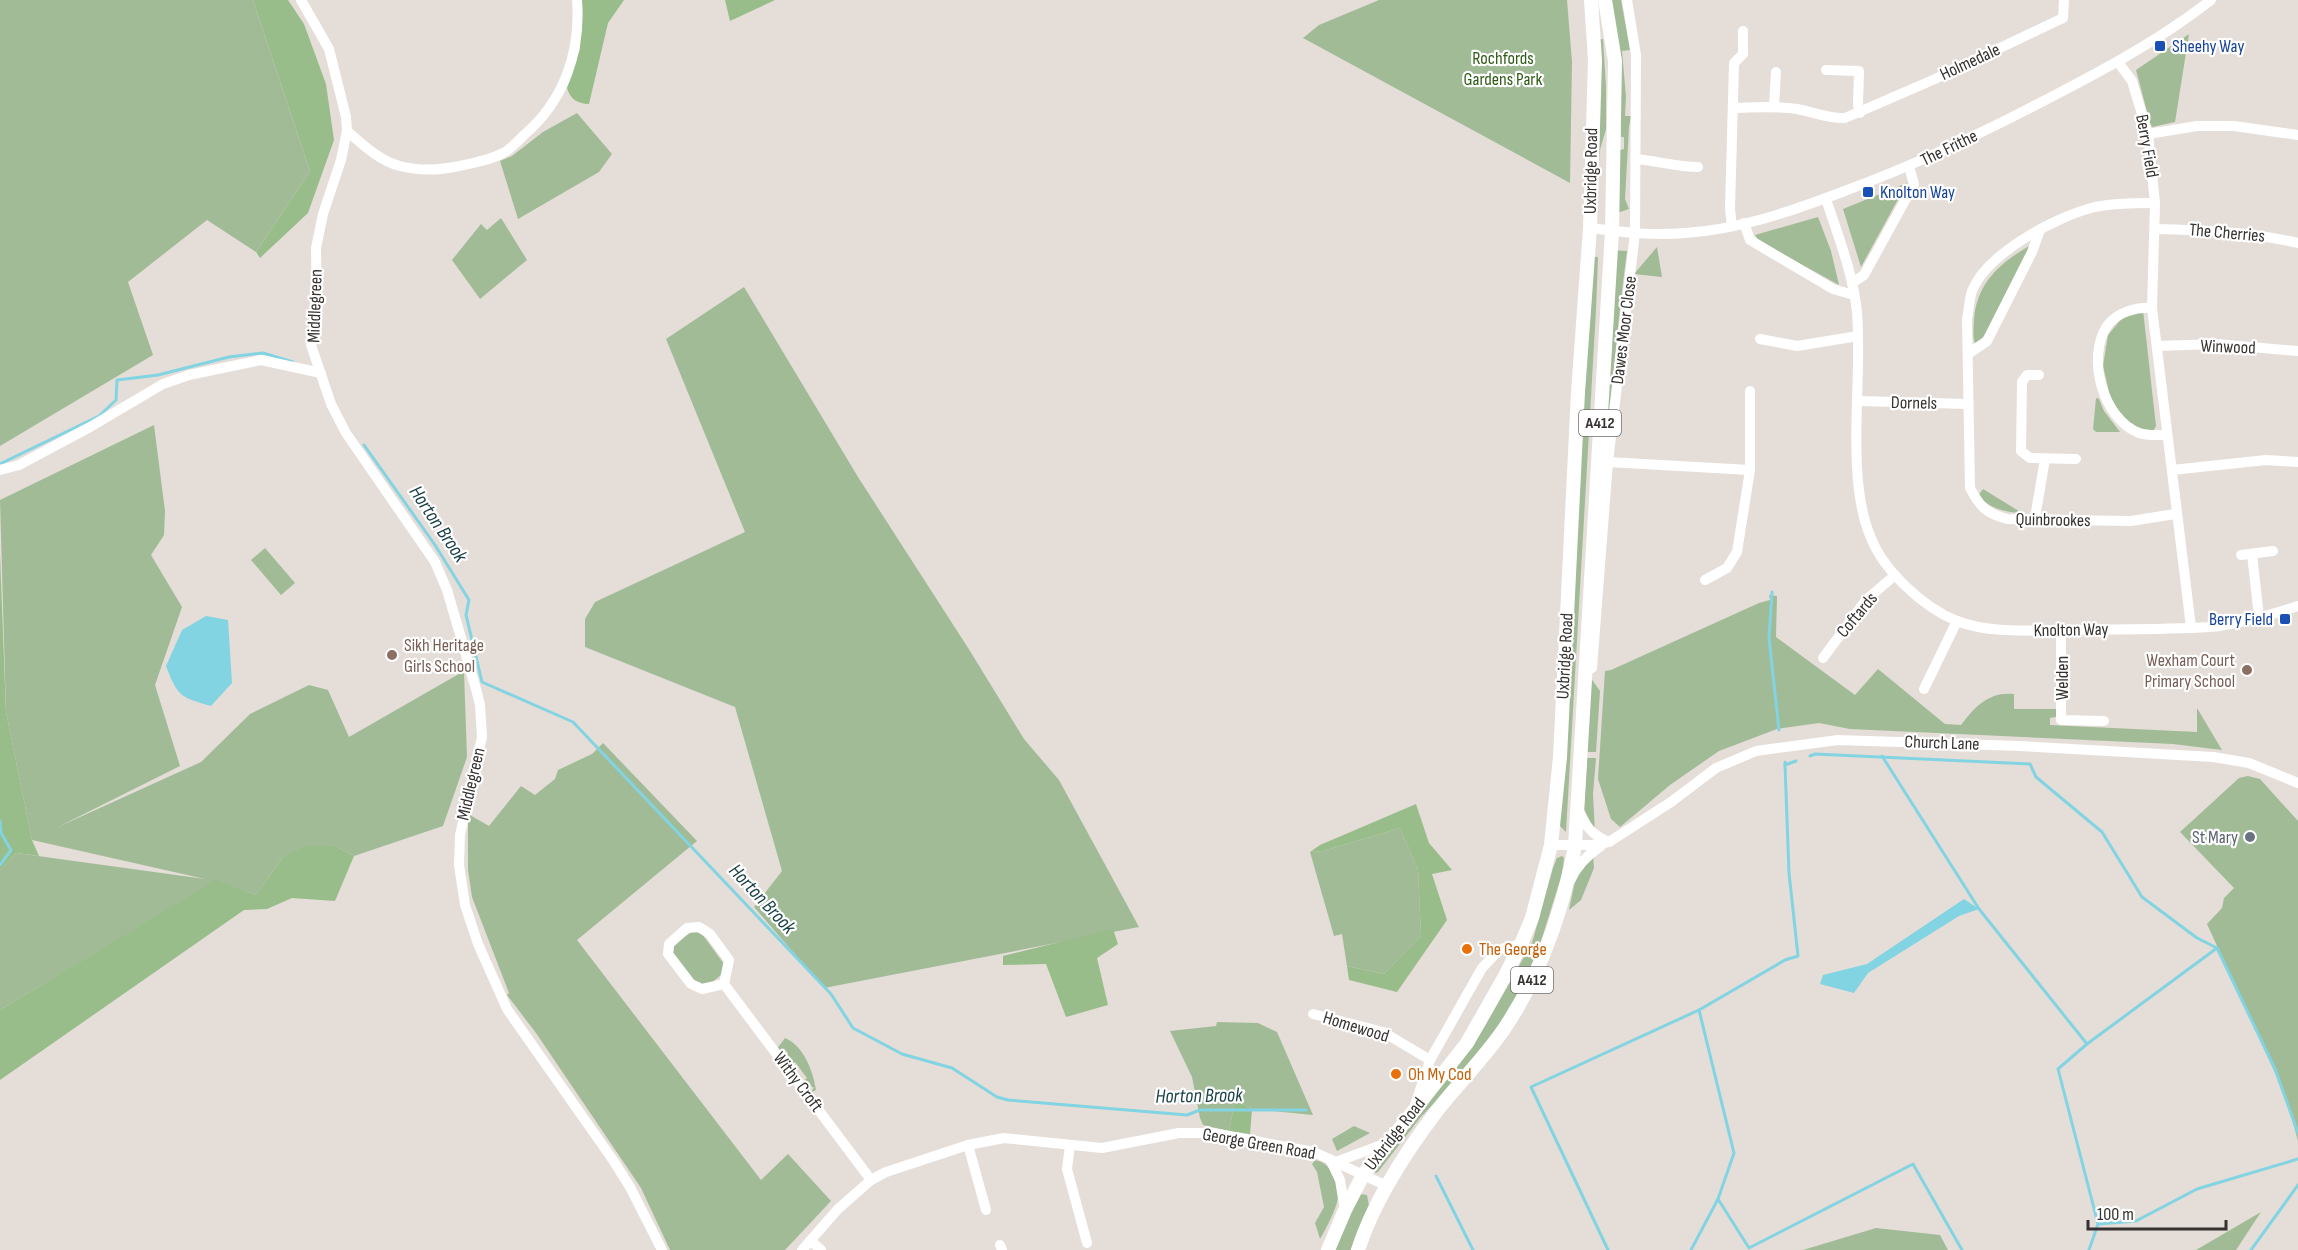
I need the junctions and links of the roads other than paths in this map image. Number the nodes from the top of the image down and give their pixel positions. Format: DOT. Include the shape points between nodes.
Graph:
graph roads {
  1 [pos="301,0"];
  2 [pos="577,0"];
  3 [pos="1591,0"];
  4 [pos="1605,0"];
  5 [pos="1627,0"];
  6 [pos="2064,0"];
  7 [pos="2211,0"];
  8 [pos="1743,31"];
  9 [pos="2118,62"];
  10 [pos="1826,70"];
  11 [pos="1776,72"];
  12 [pos="1774,106"];
  13 [pos="1734,108"];
  14 [pos="1860,113"];
  15 [pos="347,131"];
  16 [pos="2148,134"];
  17 [pos="2298,135"];
  18 [pos="1636,159"];
  19 [pos="1698,167"];
  20 [pos="1909,167"];
  21 [pos="1826,199"];
  22 [pos="2155,202"];
  23 [pos="1744,223"];
  24 [pos="1732,226"];
  25 [pos="1590,228"];
  26 [pos="2155,229"];
  27 [pos="2040,230"];
  28 [pos="1612,231"];
  29 [pos="1635,233"];
  30 [pos="2298,243"];
  31 [pos="1852,283"];
  32 [pos="1854,296"];
  33 [pos="2152,308"];
  34 [pos="1858,336"];
  35 [pos="1760,339"];
  36 [pos="2157,346"];
  37 [pos="2298,351"];
  38 [pos="1968,354"];
  39 [pos="321,373"];
  40 [pos="2039,375"];
  41 [pos="1750,391"];
  42 [pos="1859,401"];
  43 [pos="1968,404"];
  44 [pos="2166,435"];
  45 [pos="2045,459"];
  46 [pos="2076,459"];
  47 [pos="1608,462"];
  48 [pos="2298,462"];
  49 [pos="0,470"];
  50 [pos="1750,470"];
  51 [pos="2172,470"];
  52 [pos="2175,514"];
  53 [pos="2035,518"];
  54 [pos="2272,551"];
  55 [pos="1895,575"];
  56 [pos="1705,580"];
  57 [pos="2298,606"];
  58 [pos="2259,617"];
  59 [pos="1957,621"];
  60 [pos="2191,627"];
  61 [pos="2061,630"];
  62 [pos="1823,658"];
  63 [pos="1592,669"];
  64 [pos="1924,689"];
  65 [pos="2104,721"];
  66 [pos="2298,783"];
  67 [pos="1577,805"];
  68 [pos="1609,842"];
  69 [pos="1551,844"];
  70 [pos="1575,846"];
  71 [pos="1567,888"];
  72 [pos="1521,944"];
  73 [pos="724,984"];
  74 [pos="1312,1014"];
  75 [pos="1430,1060"];
  76 [pos="1414,1108"];
  77 [pos="1388,1143"];
  78 [pos="968,1145"];
  79 [pos="1070,1145"];
  80 [pos="1333,1160"];
  81 [pos="1363,1175"];
  82 [pos="871,1180"];
  83 [pos="1387,1186"];
  84 [pos="986,1210"];
  85 [pos="1345,1210"];
  86 [pos="811,1241"];
  87 [pos="1087,1243"];
  88 [pos="662,1250"];
  89 [pos="802,1250"];
  90 [pos="821,1250"];
  91 [pos="1328,1250"];
  92 [pos="1358,1250"];
  1 -- 15 [label="street" via="329,50"];
  2 -- 15 [label="street" via="574,54 559,96 505,152 446,169 400,166 380,158"];
  3 -- 25 [label="main road, Uxbridge Road / A412" via="1595,60"];
  4 -- 28 [label="main road, Uxbridge Road / A412" via="1614,62"];
  5 -- 18 [label="street" via="1636,55"];
  6 -- 14 [label="street, Holmedale" via="2063,18"];
  7 -- 9 [label="street, The Frithe"];
  8 -- 13 [label="street" via="1743,54 1734,63"];
  9 -- 16 [label="street, Berry Field" via="2132,81"];
  9 -- 20 [label="street, The Frithe"];
  10 -- 14 [label="street" via="1859,71"];
  11 -- 12 [label="street"];
  12 -- 13 [label="street, Holmedale"];
  12 -- 14 [label="street, Holmedale" via="1832,118"];
  13 -- 24 [label="street"];
  15 -- 39 [label="street, Middlegreen" via="316,248 317,314 311,345"];
  16 -- 17 [label="street" via="2197,126 2234,126"];
  16 -- 22 [label="street, Berry Field"];
  18 -- 19 [label="street"];
  18 -- 29 [label="street"];
  20 -- 21 [label="street, The Frithe"];
  20 -- 31 [label="street" via="1914,184 1864,275"];
  21 -- 23 [label="street, The Frithe"];
  21 -- 31 [label="street, Knolton Way"];
  22 -- 26 [label="street, Berry Field"];
  22 -- 27 [label="street, Quinbrookes" via="2097,206 2069,214"];
  23 -- 24 [label="street, The Frithe"];
  23 -- 32 [label="street" via="1750,240 1833,289"];
  24 -- 29 [label="street, The Frithe" via="1685,233"];
  25 -- 28 [label="street, The Frithe"];
  25 -- 69 [label="main road, Uxbridge Road / A412" via="1560,757"];
  26 -- 30 [label="street, The Cherries" via="2220,230"];
  26 -- 33 [label="street, Berry Field"];
  27 -- 38 [label="street" via="1987,341"];
  27 -- 38 [label="street, Quinbrookes" via="2006,251 1983,272 1972,291 1967,319"];
  28 -- 29 [label="street, The Frithe"];
  28 -- 67 [label="main road, Uxbridge Road / A412"];
  29 -- 47 [label="street, Dawes Moor Close"];
  31 -- 32 [label="street, Knolton Way"];
  32 -- 34 [label="street, Knolton Way"];
  33 -- 36 [label="street, Berry Field"];
  33 -- 44 [label="street" via="2124,312 2107,326 2099,350 2099,378 2108,406 2126,425 2139,433"];
  34 -- 35 [label="street" via="1797,346"];
  34 -- 42 [label="street, Knolton Way"];
  36 -- 37 [label="street, Winwood" via="2216,345"];
  36 -- 44 [label="street, Berry Field"];
  38 -- 43 [label="street, Quinbrookes"];
  39 -- 49 [label="street" via="261,360 189,375 163,384 19,465"];
  39 -- 88 [label="street, Middlegreen" via="345,433 435,562 476,688 482,737 459,835 459,865 465,904 478,944 507,1009 613,1160"];
  40 -- 45 [label="street" via="2027,375 2022,382 2021,451 2030,458"];
  41 -- 50 [label="street"];
  42 -- 43 [label="street, Dornels"];
  42 -- 55 [label="street, Knolton Way" via="1857,467 1863,507 1871,538"];
  43 -- 53 [label="street, Quinbrookes" via="1970,488 1979,504 1991,515"];
  44 -- 51 [label="street, Berry Field"];
  45 -- 46 [label="street"];
  45 -- 53 [label="street"];
  47 -- 50 [label="street"];
  47 -- 63 [label="street, Dawes Moor Close"];
  48 -- 51 [label="street" via="2266,460"];
  50 -- 56 [label="street" via="1737,552 1727,568"];
  51 -- 52 [label="street, Berry Field"];
  52 -- 53 [label="street, Quinbrookes" via="2131,521"];
  52 -- 60 [label="street, Berry Field"];
  54 -- 58 [label="street" via="2247,554"];
  55 -- 59 [label="street, Knolton Way" via="1941,613"];
  55 -- 62 [label="street, Coftards" via="1866,600"];
  57 -- 58 [label="street, Knolton Way"];
  58 -- 60 [label="street, Knolton Way"];
  59 -- 61 [label="street, Knolton Way" via="1982,628"];
  59 -- 64 [label="street"];
  60 -- 61 [label="street, Knolton Way"];
  61 -- 65 [label="street, Welden" via="2061,720"];
  66 -- 68 [label="street, Church Lane" via="2249,763 2213,757 1838,740 1756,751 1716,768"];
  67 -- 68 [label="street" via="1589,830"];
  67 -- 70 [label="main road, Uxbridge Road / A412"];
  68 -- 70 [label="street, Church Lane"];
  68 -- 71 [label="street, Church Lane" via="1581,862"];
  69 -- 70 [label="street, Church Lane"];
  69 -- 72 [label="main road, Uxbridge Road / A412" via="1532,918"];
  70 -- 71 [label="main road, Uxbridge Road / A412"];
  71 -- 83 [label="main road, Uxbridge Road / A412" via="1552,934 1508,1024 1436,1112"];
  72 -- 75 [label="street" via="1500,949 1482,968"];
  72 -- 76 [label="main road, Uxbridge Road / A412" via="1467,1043"];
  73 -- 73 [label="street" via="729,960 710,934 699,927 687,928 669,944 668,954 691,984 702,989"];
  73 -- 82 [label="street, Withy Croft"];
  74 -- 75 [label="street, Homewood" via="1383,1032"];
  75 -- 76 [label="street"];
  76 -- 77 [label="main road, Uxbridge Road / A412"];
  77 -- 80 [label="street"];
  77 -- 81 [label="main road, Uxbridge Road / A412"];
  78 -- 79 [label="street, George Green Road" via="1004,1138"];
  78 -- 82 [label="street, George Green Road"];
  78 -- 84 [label="street"];
  79 -- 80 [label="street, George Green Road" via="1102,1148 1179,1132 1213,1133 1314,1152"];
  79 -- 87 [label="street" via="1067,1169"];
  80 -- 81 [label="street, George Green Road"];
  80 -- 85 [label="street"];
  81 -- 83 [label="street, George Green Road"];
  81 -- 85 [label="main road, Uxbridge Road / A412"];
  82 -- 86 [label="street, George Green Road" via="838,1209"];
  83 -- 92 [label="main road, Uxbridge Road / A412"];
  85 -- 91 [label="main road, Uxbridge Road / A412"];
  86 -- 89 [label="street, George Green Road"];
  86 -- 90 [label="street"];
}
